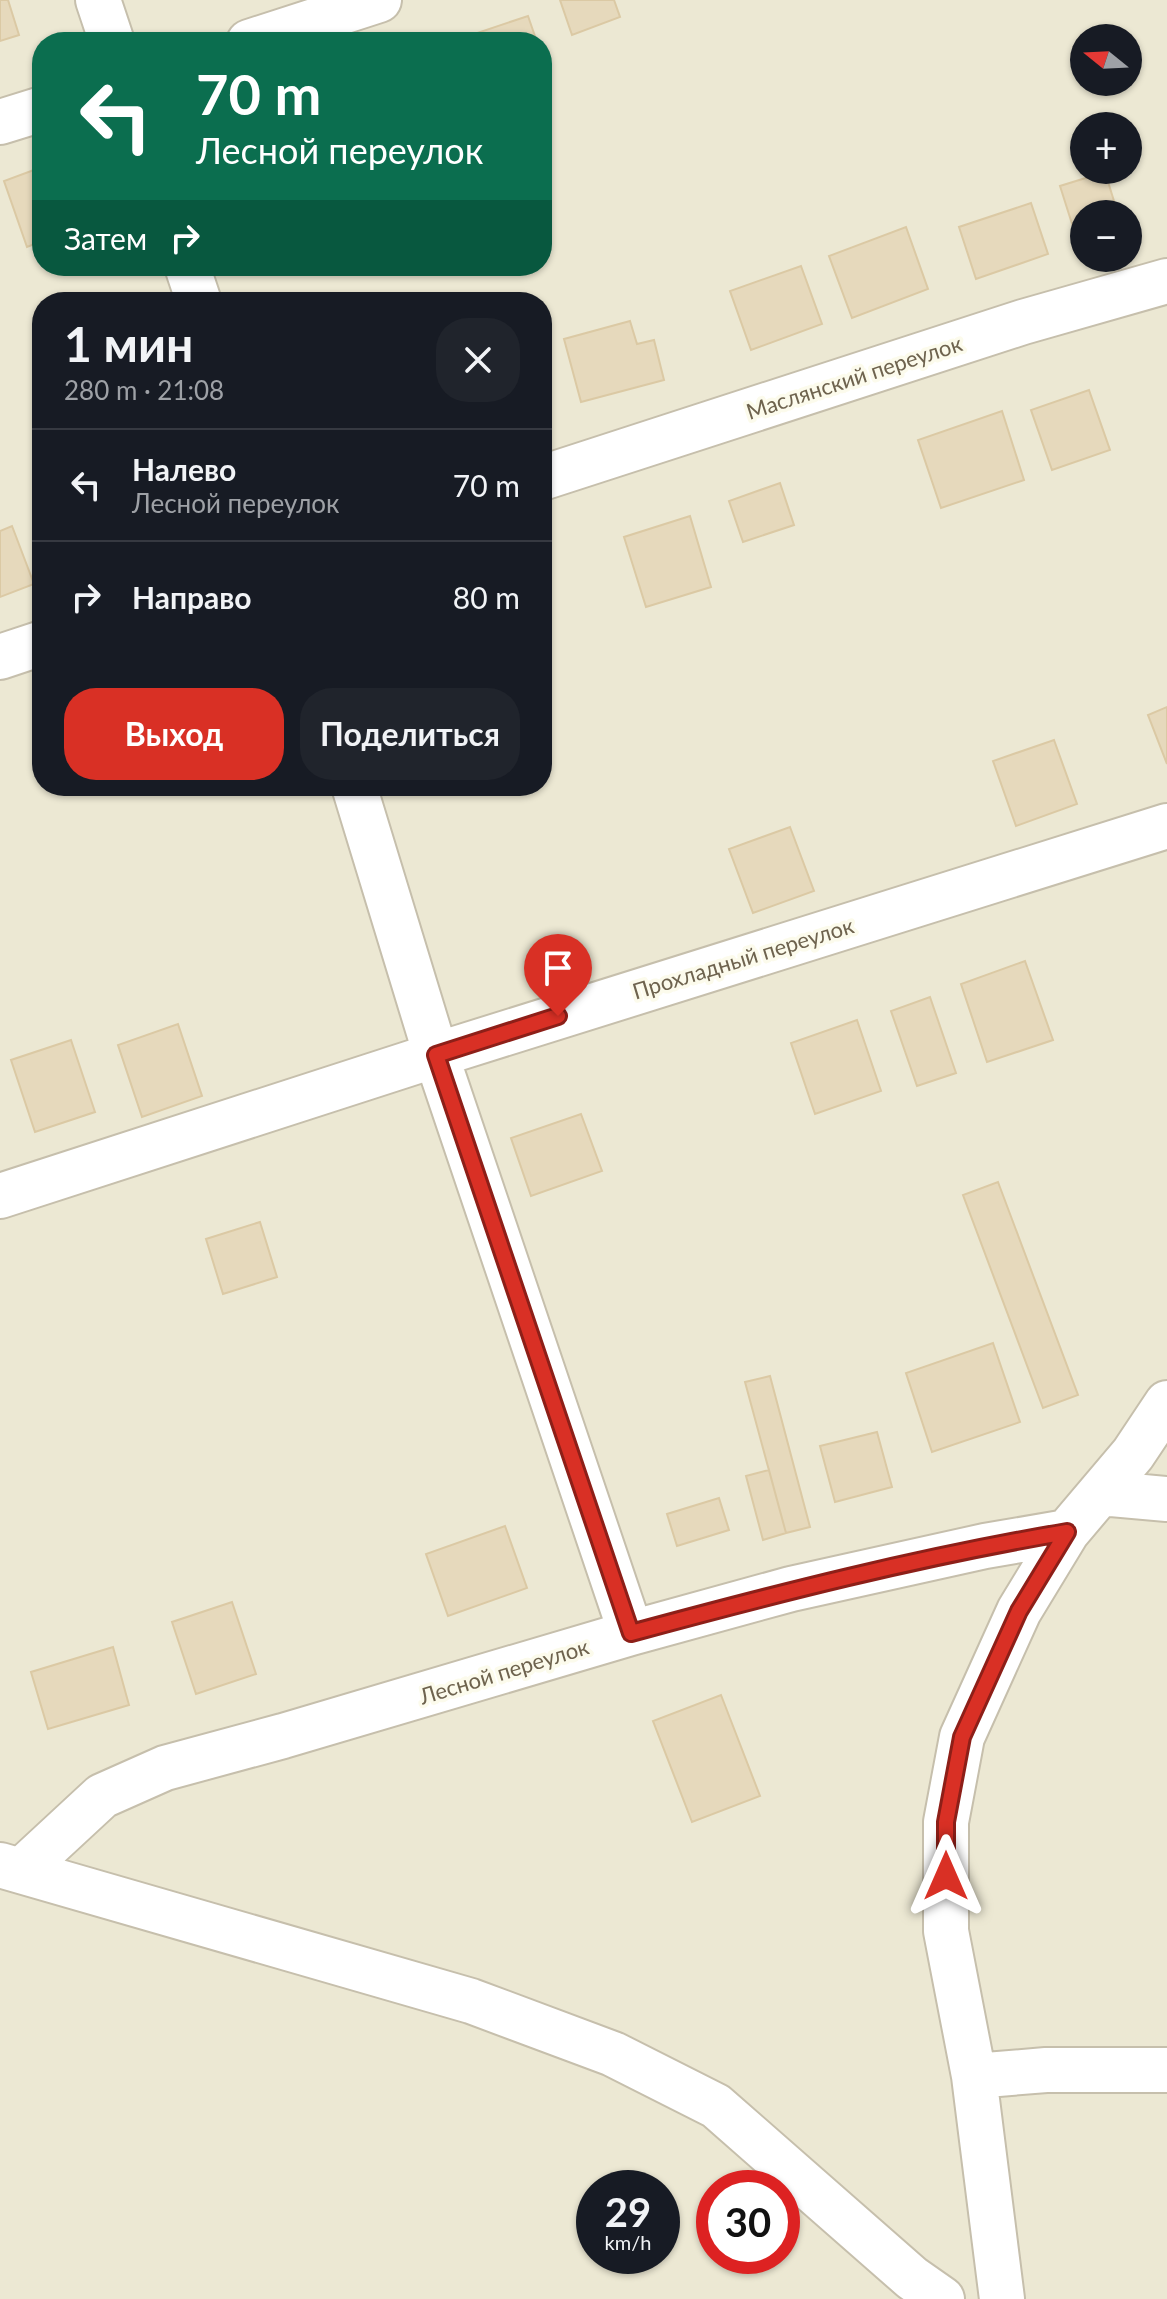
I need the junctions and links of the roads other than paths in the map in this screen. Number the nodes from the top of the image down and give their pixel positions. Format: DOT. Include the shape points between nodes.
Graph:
graph roads {
  1 [pos="98,0"];
  2 [pos="379,0"];
  3 [pos="109,32"];
  4 [pos="280,32"];
  5 [pos="32,112"];
  6 [pos="0,122"];
  7 [pos="1167,281"];
  8 [pos="552,475"];
  9 [pos="32,646"];
  10 [pos="0,657"];
  11 [pos="357,796"];
  12 [pos="1167,826"];
  13 [pos="436,1055"];
  14 [pos="0,1196"];
  15 [pos="1167,1403"];
  16 [pos="1100,1493"];
  17 [pos="1167,1499"];
  18 [pos="1067,1532"];
  19 [pos="631,1633"];
  20 [pos="11,1868"];
  21 [pos="1167,2070"];
  22 [pos="974,2076"];
  23 [pos="942,2299"];
  24 [pos="1002,2299"];
  1 -- 3 [label="street"];
  2 -- 4 [label="street"];
  5 -- 6 [label="street"];
  7 -- 8 [label="street, Маслянский переулок" via="1023,322"];
  9 -- 10 [label="street"];
  11 -- 13 [label="street"];
  12 -- 13 [label="street, Прохладный переулок"];
  13 -- 14 [label="street, Прохладный переулок"];
  13 -- 19 [label="street"];
  15 -- 16 [label="street"];
  16 -- 17 [label="street"];
  16 -- 18 [label="street"];
  18 -- 19 [label="street, Лесной переулок" via="791,1589"];
  18 -- 22 [label="street" via="1019,1611 962,1737 946,1822 946,1931"];
  19 -- 20 [label="street, Лесной переулок" via="165,1768 102,1796"];
  20 -- 23 [label="street" via="471,2001 613,2054 716,2106"];
  21 -- 22 [label="street"];
  22 -- 24 [label="street"];
}
